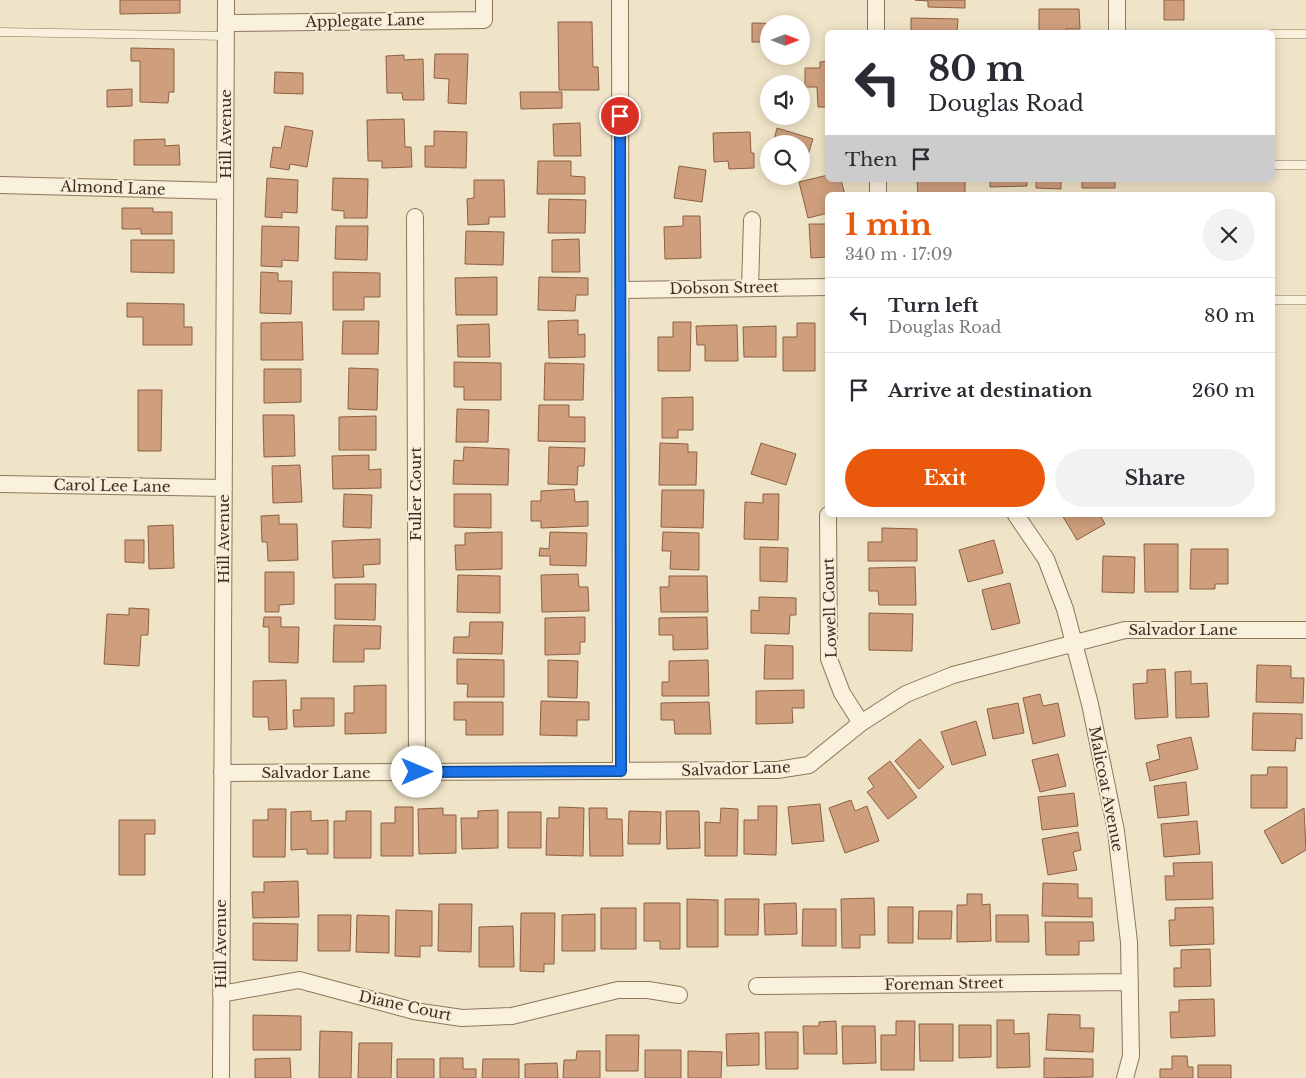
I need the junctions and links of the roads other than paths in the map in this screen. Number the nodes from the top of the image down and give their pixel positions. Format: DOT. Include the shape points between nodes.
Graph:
graph roads {
  1 [pos="226,0"];
  2 [pos="484,0"];
  3 [pos="620,0"];
  4 [pos="876,0"];
  5 [pos="1117,0"];
  6 [pos="226,29"];
  7 [pos="876,30"];
  8 [pos="1117,30"];
  9 [pos="0,32"];
  10 [pos="1275,34"];
  11 [pos="1306,34"];
  12 [pos="1275,165"];
  13 [pos="1306,165"];
  14 [pos="0,185"];
  15 [pos="225,191"];
  16 [pos="415,217"];
  17 [pos="752,220"];
  18 [pos="825,287"];
  19 [pos="750,288"];
  20 [pos="621,290"];
  21 [pos="1275,300"];
  22 [pos="1306,300"];
  23 [pos="0,484"];
  24 [pos="224,488"];
  25 [pos="828,517"];
  26 [pos="1017,517"];
  27 [pos="1306,630"];
  28 [pos="1074,643"];
  29 [pos="862,723"];
  30 [pos="621,771"];
  31 [pos="417,772"];
  32 [pos="222,773"];
  33 [pos="1130,982"];
  34 [pos="758,986"];
  35 [pos="221,994"];
  36 [pos="679,995"];
  37 [pos="221,1078"];
  38 [pos="1125,1078"];
  1 -- 6 [label="street, Hill Avenue"];
  2 -- 6 [label="street, Applegate Lane" via="484,20"];
  3 -- 20 [label="street"];
  4 -- 7 [label="street"];
  5 -- 8 [label="street"];
  6 -- 9 [label="lane"];
  6 -- 15 [label="street, Hill Avenue"];
  10 -- 11 [label="lane"];
  12 -- 13 [label="lane"];
  14 -- 15 [label="street, Almond Lane"];
  15 -- 24 [label="street, Hill Avenue"];
  16 -- 31 [label="street, Fuller Court"];
  17 -- 19 [label="street"];
  18 -- 19 [label="street, Dobson Street"];
  19 -- 20 [label="street, Dobson Street"];
  20 -- 30 [label="street"];
  21 -- 22 [label="lane"];
  23 -- 24 [label="street, Carol Lee Lane"];
  24 -- 32 [label="street, Hill Avenue"];
  25 -- 29 [label="street, Lowell Court" via="829,659 842,693"];
  26 -- 28 [label="street, Malicoat Avenue" via="1046,559"];
  27 -- 28 [label="street, Salvador Lane" via="1125,630"];
  28 -- 29 [label="street, Salvador Lane" via="953,675 906,694"];
  28 -- 33 [label="street, Malicoat Avenue" via="1116,831 1129,942"];
  29 -- 30 [label="street, Salvador Lane" via="810,764 777,770"];
  30 -- 31 [label="street, Salvador Lane"];
  31 -- 32 [label="street, Salvador Lane"];
  32 -- 35 [label="street, Hill Avenue"];
  33 -- 34 [label="street, Foreman Street"];
  33 -- 38 [label="street, Malicoat Avenue" via="1130,1056"];
  35 -- 36 [label="street, Diane Court" via="299,980 414,1011 462,1018 512,1016 618,990"];
  35 -- 37 [label="street, Hill Avenue"];
}
